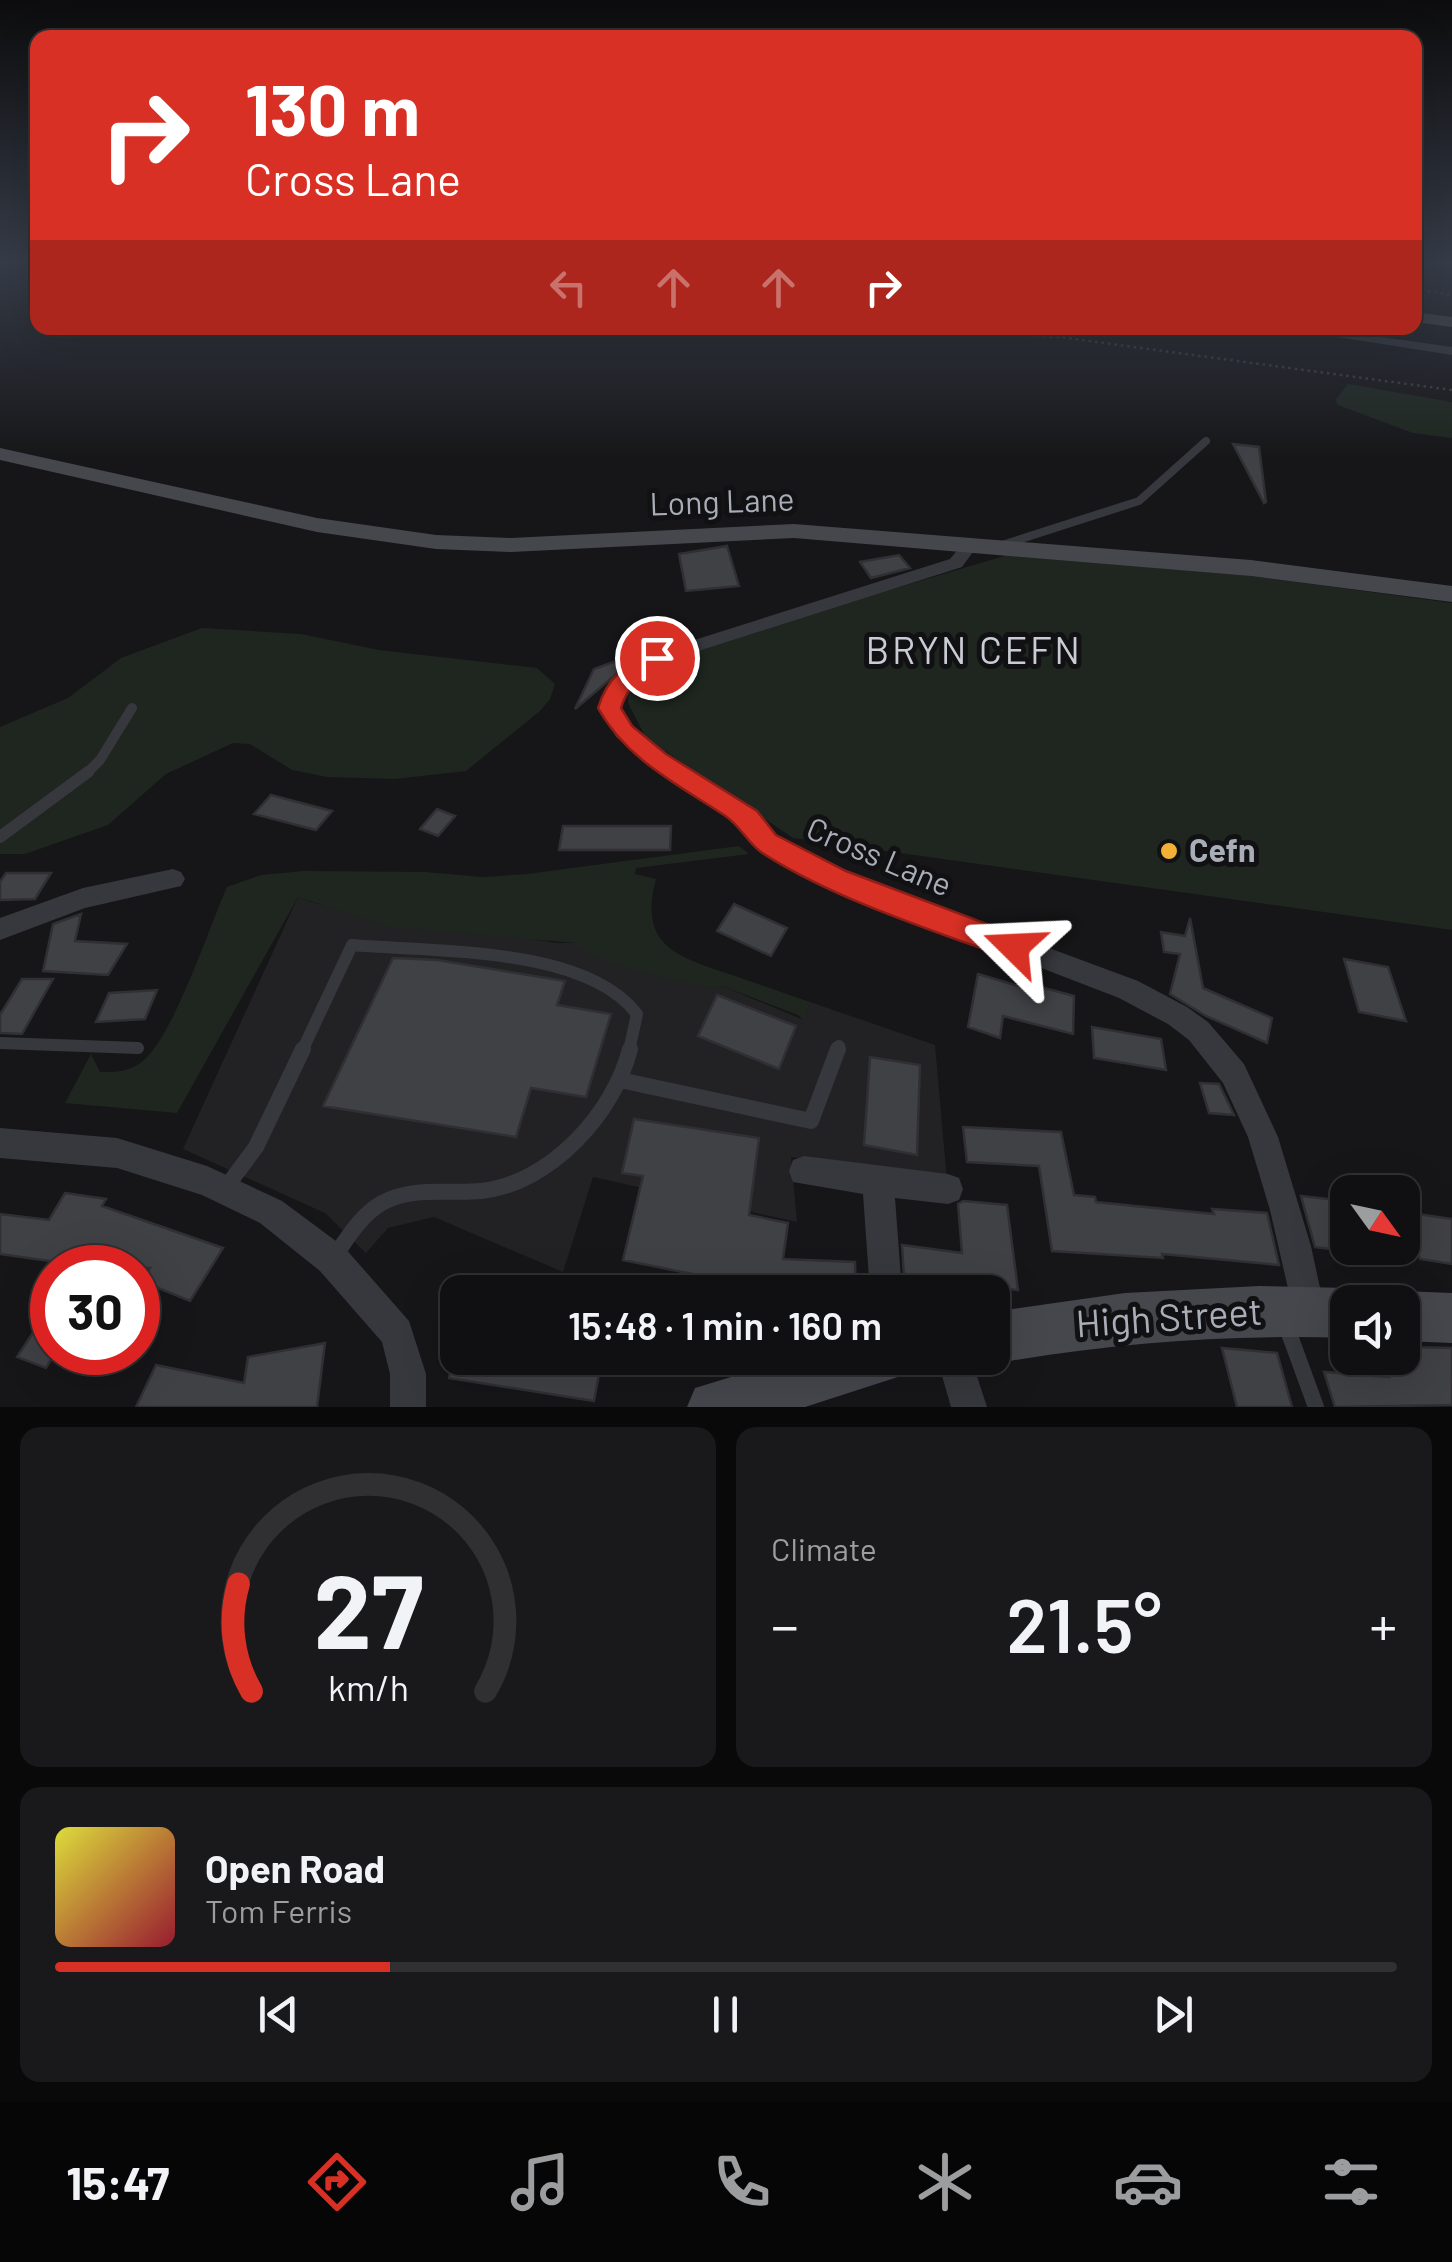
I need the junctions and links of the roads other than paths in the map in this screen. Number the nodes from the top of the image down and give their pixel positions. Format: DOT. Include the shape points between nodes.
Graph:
graph roads {
  1 [pos="1346,335"];
  2 [pos="1452,351"];
  3 [pos="1206,440"];
  4 [pos="0,454"];
  5 [pos="970,545"];
  6 [pos="998,546"];
  7 [pos="1452,594"];
  8 [pos="132,708"];
  9 [pos="0,837"];
  10 [pos="172,879"];
  11 [pos="0,930"];
  12 [pos="0,1043"];
  13 [pos="839,1046"];
  14 [pos="138,1048"];
  15 [pos="620,1080"];
  16 [pos="0,1143"];
  17 [pos="804,1172"];
  18 [pos="878,1181"];
  19 [pos="225,1190"];
  20 [pos="948,1190"];
  21 [pos="332,1259"];
  22 [pos="885,1275"];
  23 [pos="1312,1311"];
  24 [pos="1420,1317"];
  25 [pos="1452,1318"];
  26 [pos="1010,1335"];
  27 [pos="825,1375"];
  28 [pos="959,1375"];
  29 [pos="408,1407"];
  30 [pos="716,1407"];
  31 [pos="969,1407"];
  32 [pos="1316,1407"];
  1 -- 2 [label="street"];
  3 -- 6 [label="lane" via="1139,501"];
  4 -- 5 [label="street, Long Lane" via="318,525 436,542 511,545 794,531"];
  5 -- 6 [label="street, Long Lane"];
  5 -- 23 [label="street, Cross Lane" via="956,564 657,658 614,690 610,708 623,732 748,818 766,842 836,879 1121,988 1183,1019 1215,1046 1247,1098"];
  6 -- 7 [label="street, Long Lane"];
  8 -- 9 [label="lane" via="80,781"];
  10 -- 11 [label="street" via="83,898"];
  12 -- 14 [label="lane"];
  13 -- 15 [label="lane" via="812,1121"];
  15 -- 19 [label="lane" via="637,1014 620,992 583,974 530,962 352,945 256,1147"];
  15 -- 21 [label="lane" via="572,1144 526,1180 383,1202"];
  16 -- 19 [label="street" via="116,1154"];
  17 -- 18 [label="street"];
  18 -- 20 [label="street"];
  18 -- 22 [label="street"];
  19 -- 21 [label="street" via="271,1212"];
  21 -- 29 [label="street" via="397,1333"];
  23 -- 26 [label="street, High Street" via="1080,1321"];
  23 -- 32 [label="lane"];
  24 -- 25 [label="street"];
  27 -- 30 [label="street"];
  28 -- 31 [label="street"];
}
